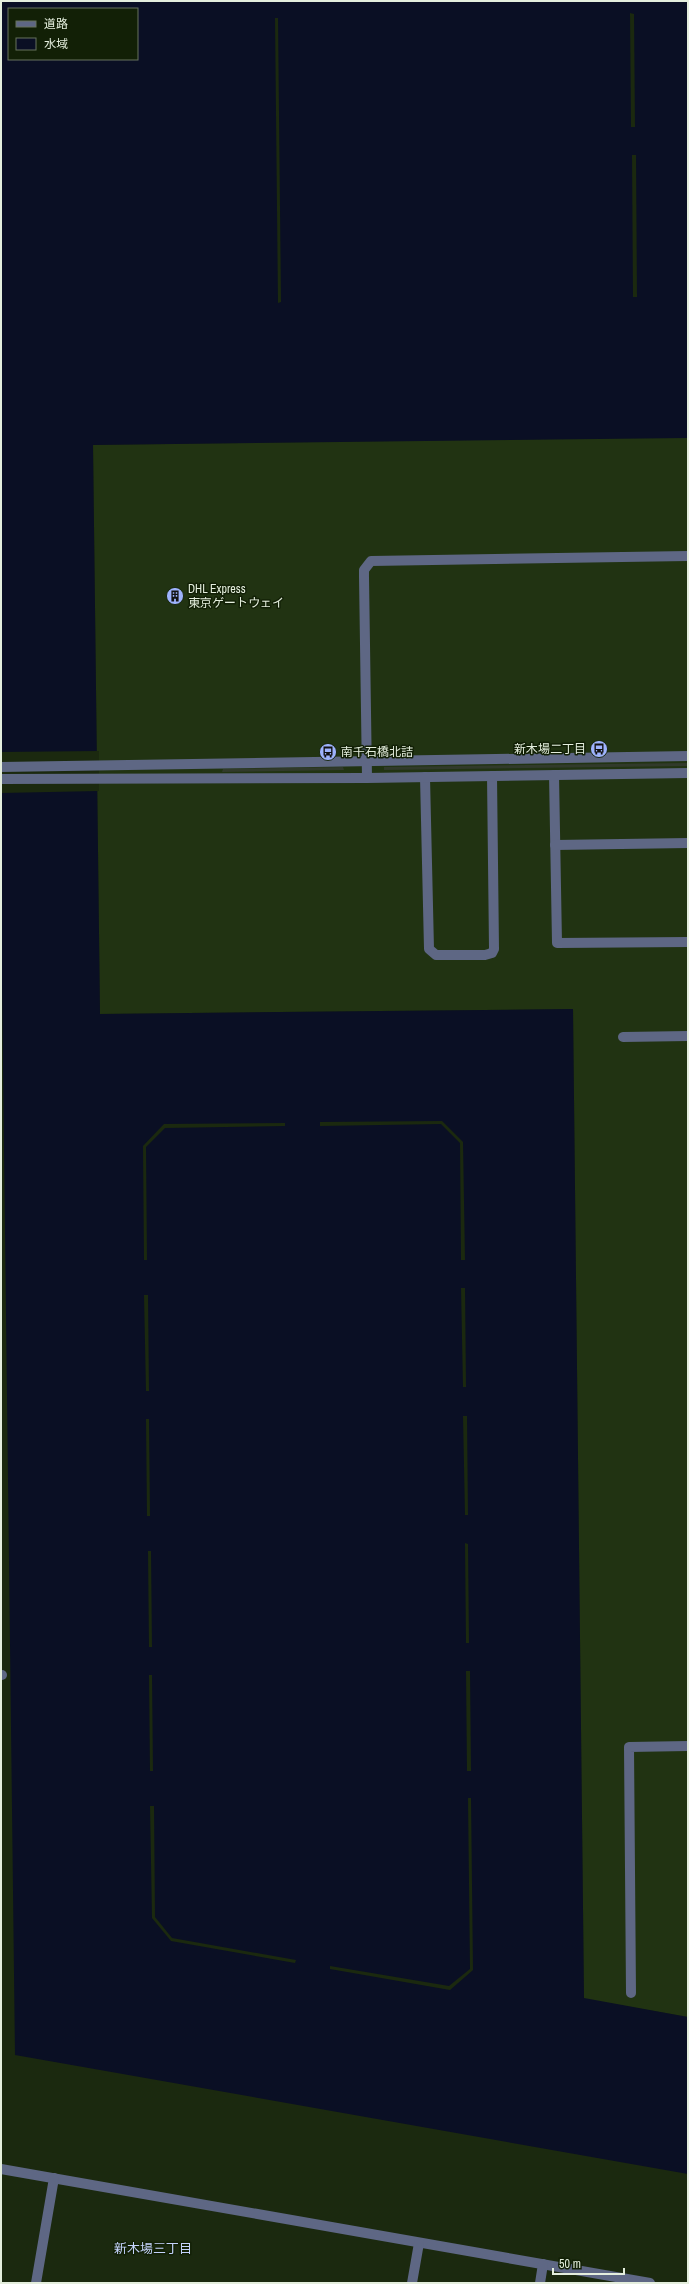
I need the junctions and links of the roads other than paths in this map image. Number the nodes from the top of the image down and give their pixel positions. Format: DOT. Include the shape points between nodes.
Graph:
graph roads {
  1 [pos="688,556"];
  2 [pos="688,756"];
  3 [pos="366,759"];
  4 [pos="1,766"];
  5 [pos="688,773"];
  6 [pos="554,775"];
  7 [pos="492,776"];
  8 [pos="425,777"];
  9 [pos="367,778"];
  10 [pos="1,779"];
  11 [pos="688,843"];
  12 [pos="555,845"];
  13 [pos="688,942"];
  14 [pos="688,1036"];
  15 [pos="623,1037"];
  16 [pos="688,1746"];
  17 [pos="631,1993"];
  18 [pos="1,2169"];
  19 [pos="54,2178"];
  20 [pos="419,2243"];
  21 [pos="543,2264"];
  22 [pos="614,2280"];
  23 [pos="36,2283"];
  24 [pos="412,2283"];
  25 [pos="540,2283"];
  26 [pos="650,2283"];
  1 -- 3 [label="street" via="371,561 364,570"];
  2 -- 3 [label="street"];
  3 -- 4 [label="street"];
  3 -- 9 [label="street"];
  5 -- 6 [label="street"];
  6 -- 7 [label="street"];
  6 -- 12 [label="street"];
  7 -- 8 [label="street"];
  7 -- 8 [label="street" via="494,949 492,953 485,955 436,956 429,949"];
  8 -- 9 [label="street"];
  9 -- 10 [label="street"];
  11 -- 12 [label="street"];
  12 -- 13 [label="street" via="557,943"];
  14 -- 15 [label="street"];
  16 -- 17 [label="street" via="629,1747"];
  18 -- 19 [label="street"];
  19 -- 20 [label="street"];
  19 -- 23 [label="street"];
  20 -- 21 [label="street"];
  20 -- 24 [label="street"];
  21 -- 22 [label="street"];
  21 -- 25 [label="street"];
  22 -- 26 [label="street"];
}
